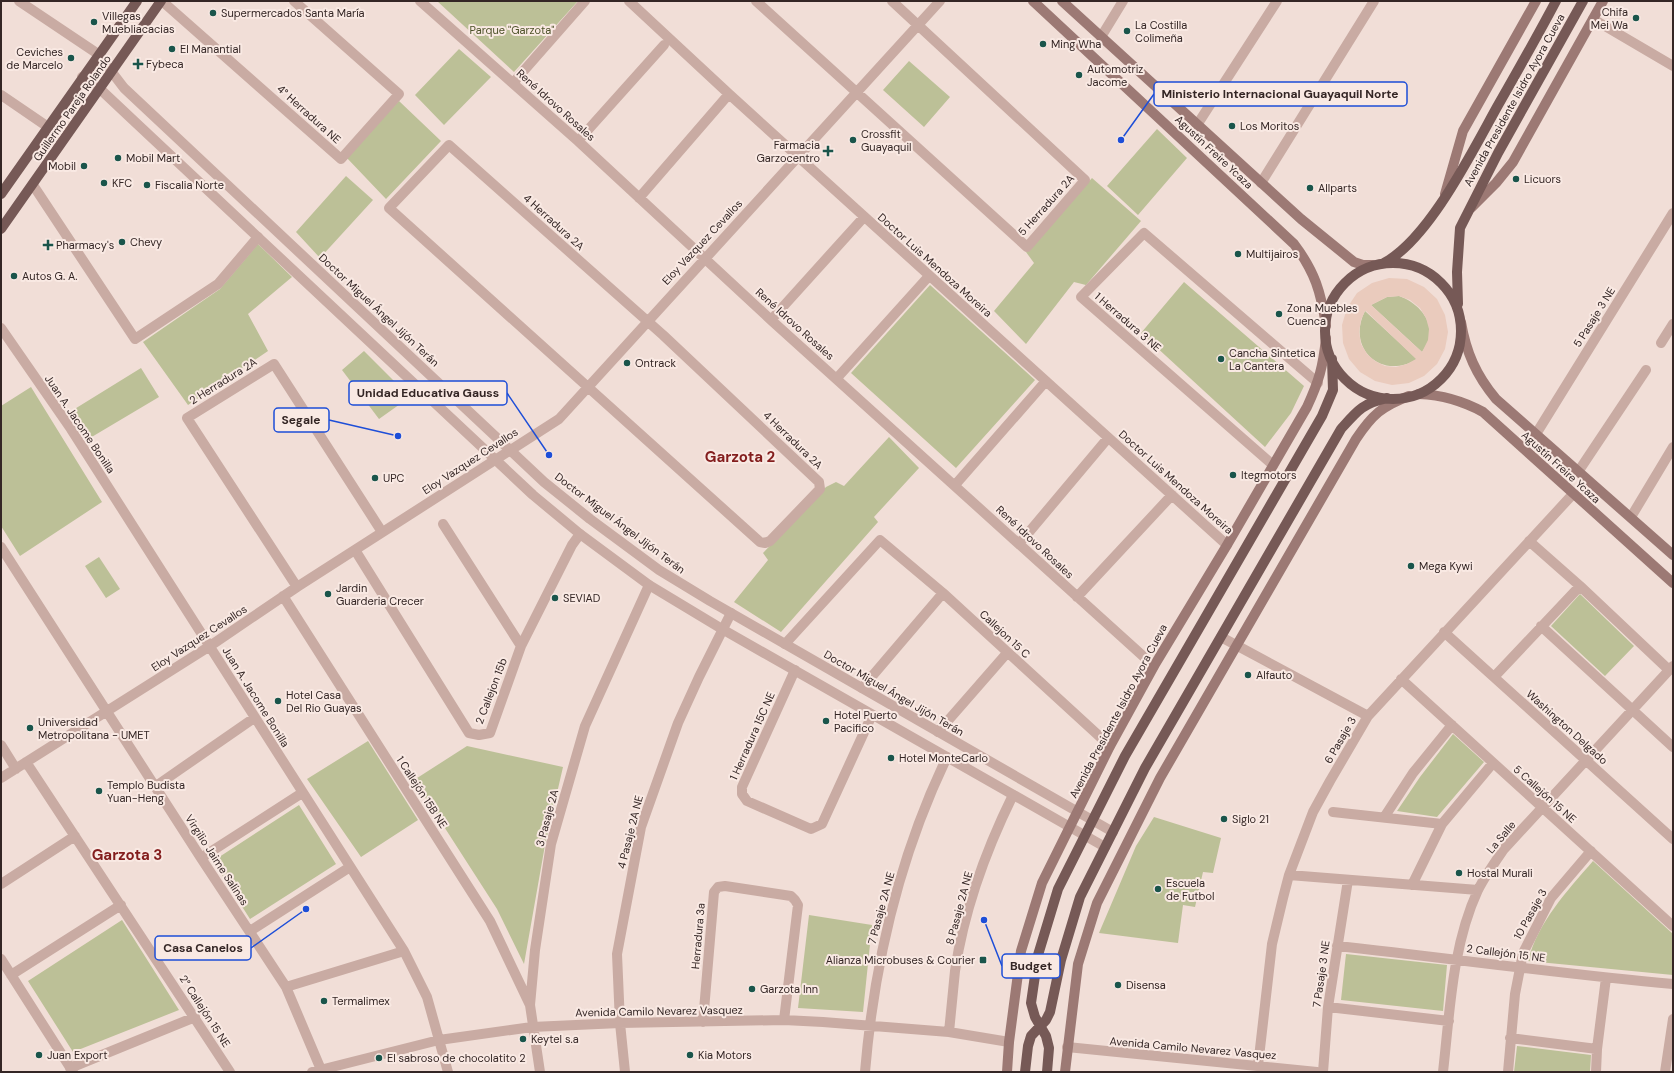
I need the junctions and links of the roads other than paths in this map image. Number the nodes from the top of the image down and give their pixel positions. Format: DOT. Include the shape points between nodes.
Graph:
graph roads {
  1 [pos="19,1"];
  2 [pos="137,1"];
  3 [pos="162,1"];
  4 [pos="294,1"];
  5 [pos="420,1"];
  6 [pos="584,1"];
  7 [pos="629,1"];
  8 [pos="756,1"];
  9 [pos="892,1"];
  10 [pos="940,1"];
  11 [pos="1033,1"];
  12 [pos="1062,1"];
  13 [pos="1123,1"];
  14 [pos="1277,1"];
  15 [pos="1374,1"];
  16 [pos="1536,1"];
  17 [pos="1556,1"];
  18 [pos="1583,1"];
  19 [pos="1603,1"];
  20 [pos="1593,19"];
  21 [pos="918,25"];
  22 [pos="1101,37"];
  23 [pos="664,45"];
  24 [pos="98,54"];
  25 [pos="1673,66"];
  26 [pos="112,72"];
  27 [pos="82,76"];
  28 [pos="513,83"];
  29 [pos="100,89"];
  30 [pos="857,92"];
  31 [pos="729,94"];
  32 [pos="1,95"];
  33 [pos="146,107"];
  34 [pos="134,121"];
  35 [pos="1197,125"];
  36 [pos="48,127"];
  37 [pos="578,141"];
  38 [pos="797,156"];
  39 [pos="1261,183"];
  40 [pos="33,184"];
  41 [pos="1,194"];
  42 [pos="1445,196"];
  43 [pos="639,198"];
  44 [pos="1467,212"];
  45 [pos="1673,213"];
  46 [pos="864,216"];
  47 [pos="1,229"];
  48 [pos="258,237"];
  49 [pos="704,258"];
  50 [pos="1378,264"];
  51 [pos="929,276"];
  52 [pos="1458,310"];
  53 [pos="647,320"];
  54 [pos="771,320"];
  55 [pos="1461,322"];
  56 [pos="1673,324"];
  57 [pos="1326,326"];
  58 [pos="1,328"];
  59 [pos="1326,338"];
  60 [pos="1660,343"];
  61 [pos="1332,359"];
  62 [pos="1646,370"];
  63 [pos="837,378"];
  64 [pos="1046,381"];
  65 [pos="1318,383"];
  66 [pos="587,387"];
  67 [pos="1419,394"];
  68 [pos="1409,396"];
  69 [pos="1387,398"];
  70 [pos="1536,434"];
  71 [pos="1108,438"];
  72 [pos="1673,447"];
  73 [pos="509,449"];
  74 [pos="494,459"];
  75 [pos="1273,465"];
  76 [pos="1578,472"];
  77 [pos="955,485"];
  78 [pos="1572,494"];
  79 [pos="1172,495"];
  80 [pos="1631,517"];
  81 [pos="443,524"];
  82 [pos="382,532"];
  83 [pos="580,534"];
  84 [pos="1528,541"];
  85 [pos="1019,544"];
  86 [pos="1227,545"];
  87 [pos="1,547"];
  88 [pos="355,550"];
  89 [pos="1673,555"];
  90 [pos="1673,583"];
  91 [pos="649,585"];
  92 [pos="1580,586"];
  93 [pos="297,587"];
  94 [pos="943,593"];
  95 [pos="283,596"];
  96 [pos="1077,597"];
  97 [pos="731,614"];
  98 [pos="1541,626"];
  99 [pos="722,629"];
  100 [pos="1444,632"];
  101 [pos="1221,637"];
  102 [pos="785,644"];
  103 [pos="210,646"];
  104 [pos="521,646"];
  105 [pos="1236,646"];
  106 [pos="1007,653"];
  107 [pos="1154,666"];
  108 [pos="1671,668"];
  109 [pos="794,670"];
  110 [pos="1494,678"];
  111 [pos="1401,679"];
  112 [pos="862,688"];
  113 [pos="1632,710"];
  114 [pos="108,711"];
  115 [pos="872,715"];
  116 [pos="1368,716"];
  117 [pos="254,718"];
  118 [pos="1452,725"];
  119 [pos="938,732"];
  120 [pos="1,745"];
  121 [pos="1110,746"];
  122 [pos="1673,747"];
  123 [pos="947,757"];
  124 [pos="1586,760"];
  125 [pos="26,762"];
  126 [pos="1493,763"];
  127 [pos="16,768"];
  128 [pos="1,778"];
  129 [pos="156,786"];
  130 [pos="302,793"];
  131 [pos="1013,795"];
  132 [pos="1543,808"];
  133 [pos="1077,812"];
  134 [pos="1333,812"];
  135 [pos="1385,816"];
  136 [pos="1092,820"];
  137 [pos="1442,824"];
  138 [pos="1069,828"];
  139 [pos="1113,832"];
  140 [pos="75,836"];
  141 [pos="1085,836"];
  142 [pos="1673,839"];
  143 [pos="1105,846"];
  144 [pos="1591,851"];
  145 [pos="201,858"];
  146 [pos="350,867"];
  147 [pos="1289,875"];
  148 [pos="1348,880"];
  149 [pos="1,884"];
  150 [pos="1412,885"];
  151 [pos="1478,890"];
  152 [pos="121,905"];
  153 [pos="1673,926"];
  154 [pos="250,931"];
  155 [pos="1337,946"];
  156 [pos="404,950"];
  157 [pos="1,959"];
  158 [pos="1457,959"];
  159 [pos="1521,967"];
  160 [pos="11,975"];
  161 [pos="1606,978"];
  162 [pos="1673,984"];
  163 [pos="286,987"];
  164 [pos="530,1005"];
  165 [pos="1328,1007"];
  166 [pos="195,1017"];
  167 [pos="1673,1019"];
  168 [pos="784,1020"];
  169 [pos="1449,1021"];
  170 [pos="703,1022"];
  171 [pos="620,1023"];
  172 [pos="869,1025"];
  173 [pos="532,1026"];
  174 [pos="1040,1026"];
  175 [pos="949,1032"];
  176 [pos="1510,1038"];
  177 [pos="439,1040"];
  178 [pos="1009,1042"];
  179 [pos="1067,1047"];
  180 [pos="1597,1049"];
  181 [pos="1258,1066"];
  182 [pos="71,1070"];
  183 [pos="319,1071"];
  184 [pos="230,1072"];
  185 [pos="448,1072"];
  186 [pos="540,1072"];
  187 [pos="625,1072"];
  188 [pos="865,1072"];
  189 [pos="1007,1072"];
  190 [pos="1026,1072"];
  191 [pos="1047,1072"];
  192 [pos="1065,1072"];
  193 [pos="1317,1072"];
  194 [pos="1323,1072"];
  195 [pos="1443,1072"];
  196 [pos="1508,1072"];
  197 [pos="1596,1072"];
  198 [pos="1665,1072"];
  1 -- 24 [label="street, Doctor Miguel Ángel Jijón Terán"];
  2 -- 24 [label="main road, Guillermo Pareja Rolando"];
  3 -- 4 [label="street, 4° Herradura NE" via="341,159 399,94"];
  3 -- 26 [label="main road, Guillermo Pareja Rolando"];
  5 -- 28 [label="street, René Idrovo Rosales"];
  6 -- 28 [label="street"];
  7 -- 31 [label="street, Doctor Luis Mendoza Moreira"];
  8 -- 30 [label="street"];
  9 -- 21 [label="street"];
  10 -- 21 [label="street, Eloy Vazquez Cevallos"];
  11 -- 57 [label="main road, Agustín Freire Ycaza" via="1294,244 1307,261 1318,284"];
  12 -- 22 [label="main road, Agustín Freire Ycaza"];
  13 -- 22 [label="street"];
  14 -- 35 [label="street"];
  15 -- 39 [label="street"];
  16 -- 42 [label="main road, Avenida Presidente Isidro Ayora Cueva" via="1463,132"];
  17 -- 42 [label="main road, Avenida Presidente Isidro Ayora Cueva"];
  18 -- 44 [label="main road, Avenida Presidente Isidro Ayora Cueva"];
  19 -- 20 [label="main road, Avenida Presidente Isidro Ayora Cueva"];
  20 -- 25 [label="street"];
  20 -- 44 [label="main road, Avenida Presidente Isidro Ayora Cueva" via="1513,162"];
  21 -- 30 [label="street, Eloy Vazquez Cevallos"];
  21 -- 30 [label="street, 5 Herradura 2A" via="1085,180 1027,247"];
  22 -- 35 [label="main road, Agustín Freire Ycaza"];
  23 -- 37 [label="street"];
  24 -- 26 [label="street, Doctor Miguel Ángel Jijón Terán"];
  24 -- 27 [label="main road, Guillermo Pareja Rolando"];
  26 -- 29 [label="main road, Guillermo Pareja Rolando"];
  26 -- 33 [label="street, Doctor Miguel Ángel Jijón Terán" via="124,88"];
  27 -- 29 [label="street"];
  27 -- 36 [label="main road, Guillermo Pareja Rolando"];
  28 -- 37 [label="street, René Idrovo Rosales"];
  29 -- 34 [label="street"];
  29 -- 40 [label="main road, Guillermo Pareja Rolando"];
  30 -- 38 [label="street, Eloy Vazquez Cevallos"];
  31 -- 38 [label="street, Doctor Luis Mendoza Moreira"];
  31 -- 43 [label="street"];
  32 -- 36 [label="street"];
  33 -- 34 [label="street"];
  33 -- 73 [label="street, Doctor Miguel Ángel Jijón Terán"];
  34 -- 48 [label="street"];
  35 -- 39 [label="main road, Agustín Freire Ycaza"];
  36 -- 41 [label="main road, Guillermo Pareja Rolando"];
  37 -- 43 [label="street, René Idrovo Rosales"];
  38 -- 46 [label="street, Doctor Luis Mendoza Moreira"];
  38 -- 49 [label="street, Eloy Vazquez Cevallos"];
  39 -- 50 [label="main road, Agustín Freire Ycaza" via="1354,262 1363,265"];
  40 -- 47 [label="main road, Guillermo Pareja Rolando"];
  40 -- 48 [label="street" via="135,339 218,284"];
  42 -- 50 [label="main road, Avenida Presidente Isidro Ayora Cueva" via="1419,233 1403,250"];
  43 -- 49 [label="street, René Idrovo Rosales"];
  44 -- 52 [label="main road, Avenida Presidente Isidro Ayora Cueva" via="1460,228 1458,245"];
  45 -- 70 [label="street, 5 Pasaje 3 NE"];
  46 -- 51 [label="street, Doctor Luis Mendoza Moreira"];
  46 -- 54 [label="street"];
  48 -- 74 [label="street"];
  49 -- 53 [label="street, Eloy Vazquez Cevallos"];
  49 -- 54 [label="street, René Idrovo Rosales"];
  50 -- 52 [label="main road" via="1408,264 1431,274 1447,289"];
  50 -- 57 [label="main road" via="1352,276 1336,293"];
  51 -- 63 [label="street"];
  51 -- 64 [label="street, Doctor Luis Mendoza Moreira"];
  52 -- 55 [label="main road"];
  53 -- 66 [label="street, Eloy Vazquez Cevallos"];
  53 -- 66 [label="street, 4 Herradura 2A" via="820,482 820,489 770,541 760,542"];
  53 -- 66 [label="street, 4 Herradura 2A" via="449,144 389,208"];
  54 -- 63 [label="street, René Idrovo Rosales"];
  55 -- 67 [label="main road" via="1460,343 1453,364 1440,380"];
  55 -- 70 [label="main road, Agustín Freire Ycaza" via="1469,358 1484,385"];
  56 -- 60 [label="street"];
  57 -- 59 [label="main road"];
  58 -- 103 [label="street, Juan A. Jacome Bonilla" via="75,436"];
  59 -- 61 [label="main road"];
  59 -- 65 [label="main road, Avenida Presidente Isidro Ayora Cueva" via="1324,365"];
  61 -- 69 [label="main road" via="1341,374 1352,385 1370,395"];
  61 -- 136 [label="main road" via="1333,390 1322,416 1125,756"];
  62 -- 76 [label="street"];
  63 -- 77 [label="street, René Idrovo Rosales"];
  64 -- 71 [label="street, Doctor Luis Mendoza Moreira"];
  64 -- 77 [label="street"];
  65 -- 75 [label="main road, Avenida Presidente Isidro Ayora Cueva"];
  65 -- 75 [label="street, 1 Herradura 3 NE" via="1144,233 1081,297"];
  66 -- 73 [label="street, Eloy Vazquez Cevallos" via="559,418"];
  67 -- 68 [label="main road"];
  67 -- 78 [label="main road, Agustín Freire Ycaza" via="1432,394 1457,400 1483,412"];
  68 -- 69 [label="main road"];
  68 -- 105 [label="main road" via="1378,411 1356,439"];
  69 -- 101 [label="main road" via="1363,406 1342,429"];
  70 -- 76 [label="main road, Agustín Freire Ycaza"];
  71 -- 79 [label="street, Doctor Luis Mendoza Moreira"];
  71 -- 85 [label="street"];
  72 -- 80 [label="street"];
  73 -- 74 [label="street, Eloy Vazquez Cevallos"];
  73 -- 97 [label="street, Doctor Miguel Ángel Jijón Terán" via="544,482 653,565"];
  74 -- 82 [label="street, Eloy Vazquez Cevallos"];
  74 -- 83 [label="street" via="533,496"];
  75 -- 86 [label="main road, Avenida Presidente Isidro Ayora Cueva"];
  76 -- 80 [label="main road, Agustín Freire Ycaza"];
  77 -- 85 [label="street, René Idrovo Rosales"];
  78 -- 84 [label="street, 6 Pasaje 3"];
  78 -- 90 [label="main road, Agustín Freire Ycaza"];
  79 -- 86 [label="street, Doctor Luis Mendoza Moreira"];
  79 -- 96 [label="street"];
  80 -- 89 [label="main road, Agustín Freire Ycaza"];
  81 -- 104 [label="street"];
  82 -- 88 [label="street, Eloy Vazquez Cevallos"];
  82 -- 93 [label="street, 2 Herradura 2A" via="274,364 187,418"];
  83 -- 91 [label="street"];
  83 -- 104 [label="street, 2 Callejon 15b"];
  84 -- 92 [label="street"];
  84 -- 100 [label="street, 6 Pasaje 3"];
  85 -- 96 [label="street, René Idrovo Rosales"];
  86 -- 107 [label="main road, Avenida Presidente Isidro Ayora Cueva"];
  87 -- 114 [label="street, Virgilio Jaime Salinas"];
  88 -- 93 [label="street, Eloy Vazquez Cevallos"];
  88 -- 104 [label="street, 2 Callejon 15b" via="469,733 479,736 490,733"];
  91 -- 99 [label="street"];
  91 -- 164 [label="street, 3 Pasaje 2A" via="585,726 551,844 535,950"];
  92 -- 98 [label="street"];
  92 -- 108 [label="street"];
  93 -- 95 [label="street, Eloy Vazquez Cevallos"];
  94 -- 102 [label="street, Callejon 15 C" via="883,541 878,541"];
  94 -- 106 [label="street, Callejon 15 C"];
  94 -- 112 [label="street"];
  95 -- 103 [label="street, Eloy Vazquez Cevallos"];
  95 -- 164 [label="street, 1 Callejón 15B NE" via="490,921"];
  96 -- 107 [label="street, René Idrovo Rosales"];
  97 -- 99 [label="street, 4 Pasaje 2A NE"];
  97 -- 102 [label="street, Doctor Miguel Ángel Jijón Terán"];
  98 -- 110 [label="street"];
  98 -- 113 [label="street"];
  99 -- 109 [label="street"];
  99 -- 171 [label="street, 4 Pasaje 2A NE" via="678,723 641,827 617,954"];
  100 -- 110 [label="street, Washington Delgado"];
  100 -- 111 [label="street, 6 Pasaje 3"];
  101 -- 105 [label="street"];
  101 -- 139 [label="main road" via="1145,768"];
  102 -- 112 [label="street, Doctor Miguel Ángel Jijón Terán"];
  103 -- 114 [label="street, Eloy Vazquez Cevallos"];
  103 -- 117 [label="street, Juan A. Jacome Bonilla"];
  105 -- 116 [label="street"];
  105 -- 179 [label="main road" via="1160,778 1097,903 1078,964"];
  106 -- 119 [label="street"];
  106 -- 121 [label="street, Callejon 15 C"];
  107 -- 121 [label="main road, Avenida Presidente Isidro Ayora Cueva"];
  108 -- 113 [label="street, La Salle"];
  109 -- 115 [label="street"];
  109 -- 115 [label="street, 1 Herradura 15C NE" via="742,787 742,794 747,801 811,829 822,824"];
  110 -- 124 [label="street, Washington Delgado"];
  111 -- 116 [label="street, 6 Pasaje 3"];
  111 -- 118 [label="street, 5 Callejón 15 NE"];
  112 -- 119 [label="street, Doctor Miguel Ángel Jijón Terán"];
  113 -- 122 [label="street"];
  113 -- 124 [label="street, La Salle"];
  114 -- 125 [label="street, Eloy Vazquez Cevallos"];
  114 -- 129 [label="street, Virgilio Jaime Salinas"];
  115 -- 123 [label="street"];
  116 -- 147 [label="street, 6 Pasaje 3" via="1313,812"];
  117 -- 129 [label="street"];
  117 -- 130 [label="street, Juan A. Jacome Bonilla"];
  118 -- 126 [label="street, 5 Callejón 15 NE"];
  118 -- 135 [label="street" via="1413,773"];
  119 -- 133 [label="street, Doctor Miguel Ángel Jijón Terán"];
  120 -- 127 [label="street"];
  121 -- 133 [label="main road, Avenida Presidente Isidro Ayora Cueva"];
  123 -- 131 [label="street"];
  123 -- 172 [label="street, 7 Pasaje 2A NE" via="910,848 896,895 880,959"];
  124 -- 132 [label="street, La Salle"];
  124 -- 142 [label="street, Washington Delgado"];
  125 -- 127 [label="street, Eloy Vazquez Cevallos"];
  125 -- 140 [label="street, 2° Callejón 15 NE"];
  126 -- 132 [label="street, 5 Callejón 15 NE"];
  126 -- 137 [label="street"];
  127 -- 128 [label="street, Eloy Vazquez Cevallos"];
  129 -- 145 [label="street, Virgilio Jaime Salinas"];
  130 -- 145 [label="street"];
  130 -- 146 [label="street, Juan A. Jacome Bonilla"];
  131 -- 138 [label="street"];
  131 -- 175 [label="street, 8 Pasaje 2A NE" via="988,852 968,910 956,971"];
  132 -- 144 [label="street, 5 Callejón 15 NE"];
  132 -- 151 [label="street, La Salle" via="1504,849"];
  133 -- 136 [label="street, Doctor Miguel Ángel Jijón Terán"];
  133 -- 138 [label="main road, Avenida Presidente Isidro Ayora Cueva"];
  134 -- 135 [label="street"];
  135 -- 137 [label="street"];
  136 -- 139 [label="street, Doctor Miguel Ángel Jijón Terán"];
  136 -- 141 [label="main road"];
  137 -- 150 [label="street"];
  138 -- 141 [label="street"];
  138 -- 178 [label="main road, Avenida Presidente Isidro Ayora Cueva" via="1042,883 1030,916 1021,951"];
  139 -- 143 [label="main road"];
  140 -- 149 [label="street"];
  140 -- 152 [label="street, 2° Callejón 15 NE"];
  141 -- 143 [label="street"];
  141 -- 174 [label="main road" via="1058,889 1038,955 1031,1003"];
  143 -- 174 [label="main road" via="1080,897 1061,960 1050,1012"];
  144 -- 153 [label="street, 5 Callejón 15 NE"];
  144 -- 159 [label="street, 10 Pasaje 3" via="1551,898 1523,953"];
  145 -- 154 [label="street, Virgilio Jaime Salinas"];
  146 -- 154 [label="street"];
  146 -- 156 [label="street, Juan A. Jacome Bonilla"];
  147 -- 148 [label="street"];
  147 -- 181 [label="street, 6 Pasaje 3" via="1272,944"];
  148 -- 150 [label="street"];
  148 -- 155 [label="street, 7 Pasaje 3 NE"];
  150 -- 151 [label="street"];
  151 -- 158 [label="street, La Salle" via="1463,930"];
  152 -- 160 [label="street"];
  152 -- 166 [label="street, 2° Callejón 15 NE"];
  154 -- 163 [label="street, Virgilio Jaime Salinas"];
  155 -- 158 [label="street, 2 Callejón 15 NE"];
  155 -- 165 [label="street, 7 Pasaje 3 NE"];
  156 -- 163 [label="street"];
  156 -- 177 [label="street, Juan A. Jacome Bonilla" via="427,997"];
  157 -- 160 [label="street"];
  158 -- 159 [label="street, 2 Callejón 15 NE"];
  158 -- 169 [label="street, La Salle"];
  159 -- 161 [label="street, 2 Callejón 15 NE"];
  159 -- 176 [label="street, 10 Pasaje 3"];
  160 -- 182 [label="street"];
  161 -- 162 [label="street, 2 Callejón 15 NE"];
  161 -- 180 [label="street"];
  163 -- 183 [label="street, Virgilio Jaime Salinas"];
  164 -- 173 [label="street, 3 Pasaje 2A"];
  165 -- 169 [label="street"];
  165 -- 194 [label="street, 7 Pasaje 3 NE"];
  166 -- 182 [label="street"];
  166 -- 184 [label="street, 2° Callejón 15 NE"];
  167 -- 198 [label="street"];
  168 -- 170 [label="street, Avenida Camilo Nevarez Vasquez"];
  168 -- 170 [label="street, Herradura 3a" via="798,905 791,896 725,886 718,887 714,892"];
  168 -- 172 [label="street, Avenida Camilo Nevarez Vasquez"];
  169 -- 195 [label="street, La Salle"];
  170 -- 171 [label="street, Avenida Camilo Nevarez Vasquez"];
  171 -- 173 [label="street, Avenida Camilo Nevarez Vasquez"];
  171 -- 187 [label="street, 4 Pasaje 2A NE"];
  172 -- 175 [label="street, Avenida Camilo Nevarez Vasquez"];
  172 -- 188 [label="street, 7 Pasaje 2A NE"];
  173 -- 177 [label="street, Avenida Camilo Nevarez Vasquez"];
  173 -- 186 [label="street, 3 Pasaje 2A"];
  174 -- 190 [label="main road" via="1029,1041"];
  174 -- 191 [label="main road" via="1049,1048"];
  175 -- 178 [label="street, Avenida Camilo Nevarez Vasquez"];
  176 -- 180 [label="street"];
  176 -- 196 [label="street, 10 Pasaje 3"];
  177 -- 183 [label="street, Avenida Camilo Nevarez Vasquez"];
  177 -- 185 [label="street, Juan A. Jacome Bonilla"];
  178 -- 189 [label="main road, Avenida Presidente Isidro Ayora Cueva"];
  179 -- 181 [label="street, Avenida Camilo Nevarez Vasquez"];
  179 -- 192 [label="main road"];
  180 -- 197 [label="street"];
  181 -- 193 [label="street, Avenida Camilo Nevarez Vasquez"];
}
